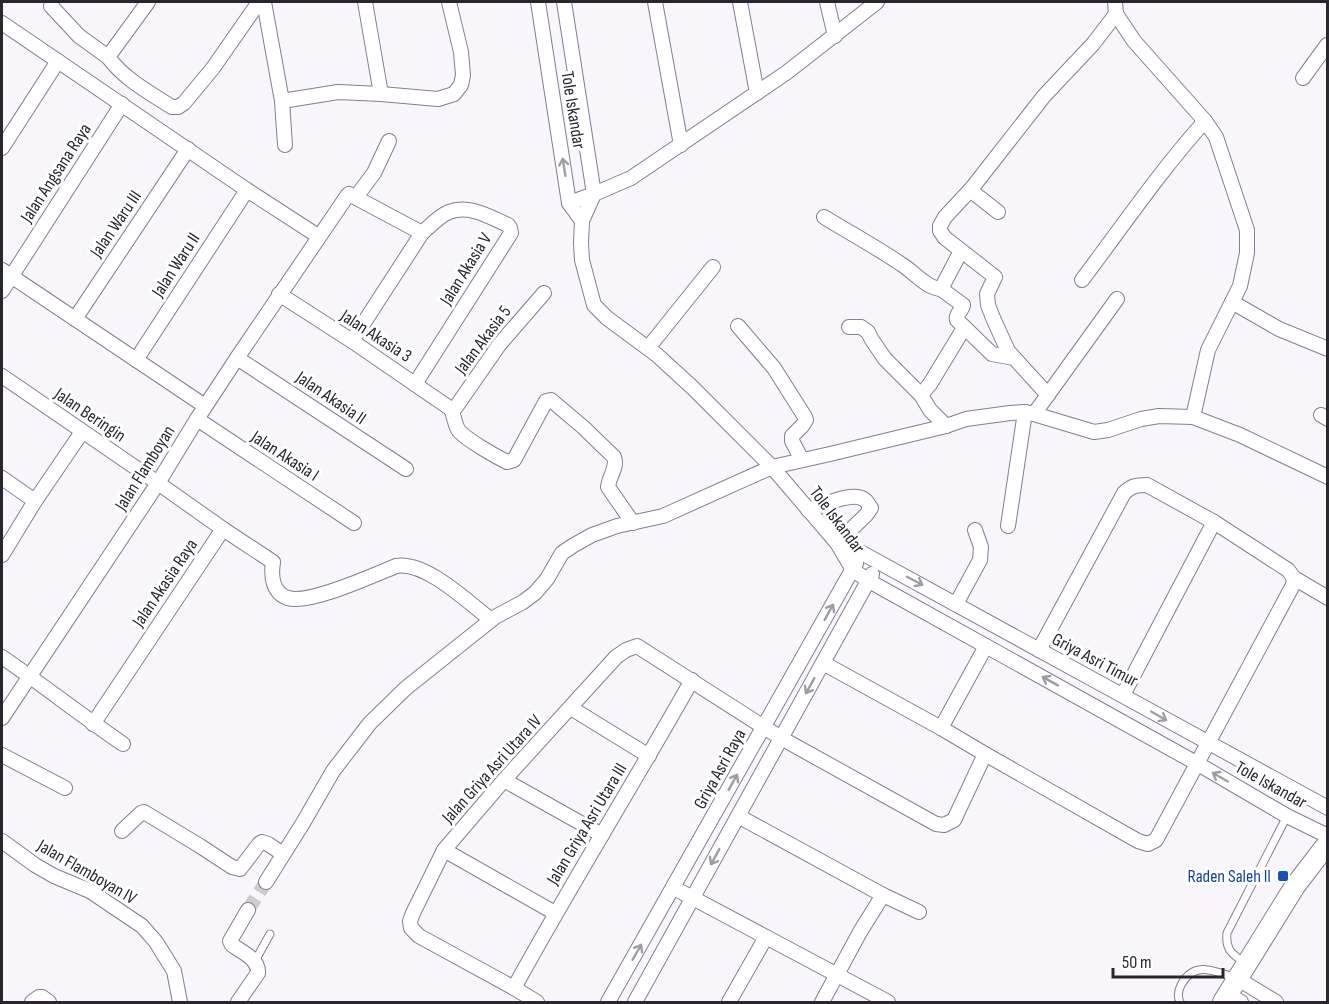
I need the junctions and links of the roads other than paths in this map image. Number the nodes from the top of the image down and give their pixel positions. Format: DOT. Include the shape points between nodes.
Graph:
graph roads {
  1 [pos="52,2"];
  2 [pos="148,2"];
  3 [pos="259,2"];
  4 [pos="264,2"];
  5 [pos="364,2"];
  6 [pos="449,2"];
  7 [pos="538,2"];
  8 [pos="564,2"];
  9 [pos="655,2"];
  10 [pos="740,2"];
  11 [pos="827,2"];
  12 [pos="878,2"];
  13 [pos="1116,8"];
  14 [pos="567,20"];
  15 [pos="2,23"];
  16 [pos="542,26"];
  17 [pos="835,36"];
  18 [pos="1327,45"];
  19 [pos="108,57"];
  20 [pos="58,61"];
  21 [pos="1304,78"];
  22 [pos="757,93"];
  23 [pos="381,94"];
  24 [pos="282,101"];
  25 [pos="122,104"];
  26 [pos="1205,121"];
  27 [pos="389,141"];
  28 [pos="285,145"];
  29 [pos="681,145"];
  30 [pos="2,148"];
  31 [pos="188,149"];
  32 [pos="247,190"];
  33 [pos="970,190"];
  34 [pos="594,194"];
  35 [pos="356,197"];
  36 [pos="569,203"];
  37 [pos="998,212"];
  38 [pos="824,217"];
  39 [pos="582,221"];
  40 [pos="422,233"];
  41 [pos="318,236"];
  42 [pos="961,251"];
  43 [pos="713,267"];
  44 [pos="6,273"];
  45 [pos="1082,280"];
  46 [pos="940,289"];
  47 [pos="2,291"];
  48 [pos="544,293"];
  49 [pos="279,294"];
  50 [pos="1117,299"];
  51 [pos="1232,302"];
  52 [pos="75,319"];
  53 [pos="738,326"];
  54 [pos="849,327"];
  55 [pos="964,328"];
  56 [pos="352,341"];
  57 [pos="648,348"];
  58 [pos="1328,349"];
  59 [pos="237,358"];
  60 [pos="1014,358"];
  61 [pos="136,360"];
  62 [pos="2,376"];
  63 [pos="415,384"];
  64 [pos="921,395"];
  65 [pos="1047,395"];
  66 [pos="205,406"];
  67 [pos="452,409"];
  68 [pos="1030,413"];
  69 [pos="1192,417"];
  70 [pos="197,419"];
  71 [pos="946,426"];
  72 [pos="82,432"];
  73 [pos="802,460"];
  74 [pos="772,467"];
  75 [pos="406,469"];
  76 [pos="1328,477"];
  77 [pos="2,478"];
  78 [pos="158,483"];
  79 [pos="35,501"];
  80 [pos="808,510"];
  81 [pos="1214,522"];
  82 [pos="354,523"];
  83 [pos="633,523"];
  84 [pos="1008,526"];
  85 [pos="223,529"];
  86 [pos="975,530"];
  87 [pos="840,547"];
  88 [pos="862,553"];
  89 [pos="2,555"];
  90 [pos="879,562"];
  91 [pos="853,570"];
  92 [pos="1294,578"];
  93 [pos="869,581"];
  94 [pos="1328,598"];
  95 [pos="956,604"];
  96 [pos="491,620"];
  97 [pos="986,646"];
  98 [pos="1039,650"];
  99 [pos="2,657"];
  100 [pos="822,663"];
  101 [pos="30,676"];
  102 [pos="692,680"];
  103 [pos="1123,695"];
  104 [pos="571,708"];
  105 [pos="2,718"];
  106 [pos="93,724"];
  107 [pos="764,727"];
  108 [pos="941,728"];
  109 [pos="781,738"];
  110 [pos="123,744"];
  111 [pos="1208,744"];
  112 [pos="985,754"];
  113 [pos="2,755"];
  114 [pos="649,756"];
  115 [pos="1198,764"];
  116 [pos="504,780"];
  117 [pos="65,789"];
  118 [pos="1328,808"];
  119 [pos="738,816"];
  120 [pos="1287,816"];
  121 [pos="122,831"];
  122 [pos="602,835"];
  123 [pos="1328,836"];
  124 [pos="2,841"];
  125 [pos="1328,843"];
  126 [pos="444,850"];
  127 [pos="283,854"];
  128 [pos="266,882"];
  129 [pos="674,888"];
  130 [pos="883,895"];
  131 [pos="693,897"];
  132 [pos="248,910"];
  133 [pos="919,912"];
  134 [pos="555,913"];
  135 [pos="270,934"];
  136 [pos="766,937"];
  137 [pos="255,961"];
  138 [pos="837,975"];
  139 [pos="514,988"];
  140 [pos="1235,989"];
  141 [pos="32,1002"];
  142 [pos="49,1002"];
  143 [pos="180,1002"];
  144 [pos="238,1002"];
  145 [pos="537,1002"];
  146 [pos="608,1002"];
  147 [pos="635,1002"];
  148 [pos="729,1002"];
  149 [pos="822,1002"];
  150 [pos="888,1002"];
  151 [pos="1180,1002"];
  152 [pos="1276,1002"];
  1 -- 19 [label="street" via="51,6 79,36"];
  2 -- 19 [label="street"];
  3 -- 19 [label="street" via="213,68 178,107 137,84"];
  4 -- 24 [label="street"];
  5 -- 23 [label="street"];
  6 -- 23 [label="street" via="461,52 461,85 454,94 438,99"];
  7 -- 16 [label="street, Tole Iskandar"];
  8 -- 14 [label="street, Tole Iskandar"];
  9 -- 29 [label="street"];
  10 -- 22 [label="street"];
  11 -- 17 [label="street"];
  12 -- 17 [label="street"];
  13 -- 26 [label="street" via="1134,41"];
  13 -- 33 [label="street" via="1093,44 1044,96"];
  14 -- 16 [label="street"];
  14 -- 34 [label="street, Tole Iskandar"];
  15 -- 20 [label="street"];
  36 -- 16 [label="street, Tole Iskandar, one-way"];
  17 -- 22 [label="street"];
  18 -- 21 [label="street"];
  20 -- 25 [label="street"];
  20 -- 30 [label="street"];
  22 -- 29 [label="street"];
  23 -- 24 [label="street" via="338,92"];
  24 -- 28 [label="street"];
  25 -- 31 [label="street"];
  25 -- 44 [label="street, Jalan Angsana Raya"];
  26 -- 45 [label="street"];
  26 -- 51 [label="street" via="1216,137 1247,230 1240,286"];
  27 -- 35 [label="street" via="374,173"];
  29 -- 34 [label="street" via="631,178"];
  31 -- 32 [label="street"];
  31 -- 52 [label="street, Jalan Waru III"];
  32 -- 41 [label="street"];
  32 -- 61 [label="street, Jalan Waru II"];
  33 -- 37 [label="street"];
  33 -- 42 [label="street" via="940,226 945,238"];
  34 -- 36 [label="street"];
  34 -- 39 [label="street, Tole Iskandar"];
  35 -- 40 [label="street"];
  35 -- 41 [label="street, Jalan Flamboyan" via="347,196"];
  36 -- 39 [label="street, Tole Iskandar"];
  38 -- 46 [label="street"];
  39 -- 57 [label="street, Tole Iskandar" via="582,260 594,305"];
  40 -- 56 [label="street"];
  40 -- 63 [label="street, Jalan Akasia V" via="447,212 473,210 508,225 511,233"];
  41 -- 49 [label="street, Jalan Flamboyan"];
  42 -- 46 [label="street"];
  42 -- 60 [label="street" via="995,278 987,294 988,305"];
  43 -- 57 [label="street"];
  44 -- 47 [label="street, Jalan Angsana Raya"];
  44 -- 52 [label="street"];
  46 -- 55 [label="street" via="963,305 957,318"];
  48 -- 67 [label="street, Jalan Akasia 5"];
  49 -- 56 [label="street, Jalan Akasia 3"];
  49 -- 59 [label="street, Jalan Flamboyan"];
  50 -- 65 [label="street"];
  51 -- 58 [label="street" via="1279,329"];
  51 -- 69 [label="street" via="1208,350"];
  52 -- 61 [label="street"];
  53 -- 73 [label="street" via="774,368 805,417 792,436"];
  54 -- 64 [label="street" via="861,327 868,332 885,359"];
  55 -- 60 [label="street" via="992,354"];
  55 -- 64 [label="street"];
  56 -- 63 [label="street, Jalan Akasia 3"];
  57 -- 74 [label="street, Tole Iskandar"];
  59 -- 66 [label="street, Jalan Flamboyan"];
  59 -- 75 [label="street, Jalan Akasia II"];
  60 -- 65 [label="street"];
  61 -- 66 [label="street"];
  62 -- 72 [label="street, Jalan Beringin"];
  63 -- 67 [label="street, Jalan Akasia 3"];
  64 -- 71 [label="street"];
  65 -- 68 [label="street"];
  66 -- 70 [label="street, Jalan Flamboyan"];
  67 -- 83 [label="street" via="458,429 507,462 514,460 546,401 551,400 614,457 616,464 608,487"];
  68 -- 69 [label="street" via="1094,432 1159,416"];
  68 -- 71 [label="street" via="966,419"];
  68 -- 84 [label="street"];
  69 -- 76 [label="street"];
  70 -- 78 [label="street, Jalan Flamboyan"];
  70 -- 82 [label="street, Jalan Akasia I"];
  71 -- 73 [label="street"];
  72 -- 78 [label="street, Jalan Beringin"];
  72 -- 79 [label="street"];
  73 -- 74 [label="street"];
  74 -- 80 [label="street, Tole Iskandar"];
  74 -- 83 [label="street" via="663,516"];
  77 -- 79 [label="street"];
  78 -- 85 [label="street, Jalan Akasia Raya"];
  78 -- 101 [label="street, Jalan Flamboyan"];
  79 -- 89 [label="street"];
  80 -- 87 [label="street, Tole Iskandar"];
  80 -- 87 [label="street" via="849,496 866,500 870,508"];
  81 -- 92 [label="street" via="1288,570"];
  81 -- 98 [label="street" via="1147,486 1131,487 1124,493"];
  81 -- 103 [label="street"];
  83 -- 96 [label="street" via="592,535 562,553 535,593"];
  85 -- 96 [label="street" via="273,562 275,586 280,594 291,599 323,594 396,566 410,566 439,579"];
  85 -- 106 [label="street, Jalan Akasia Raya"];
  86 -- 95 [label="street" via="981,547 980,560"];
  87 -- 88 [label="street, Griya Asri Timur"];
  87 -- 91 [label="street, Tole Iskandar"];
  88 -- 90 [label="street, Griya Asri Timur"];
  88 -- 91 [label="street, Griya Asri Raya"];
  90 -- 93 [label="street"];
  90 -- 95 [label="street, Griya Asri Timur, one-way"];
  91 -- 93 [label="street, Tole Iskandar"];
  107 -- 91 [label="street, Griya Asri Raya, one-way"];
  92 -- 94 [label="street"];
  92 -- 111 [label="street"];
  93 -- 97 [label="street, Tole Iskandar"];
  93 -- 100 [label="street"];
  95 -- 98 [label="street, Griya Asri Timur"];
  96 -- 127 [label="street" via="406,688 370,723 333,771"];
  97 -- 108 [label="street"];
  115 -- 97 [label="street, Tole Iskandar, one-way"];
  98 -- 103 [label="street, Griya Asri Timur"];
  99 -- 101 [label="street"];
  100 -- 108 [label="street"];
  100 -- 109 [label="street, one-way"];
  101 -- 105 [label="street, Jalan Flamboyan"];
  101 -- 106 [label="street"];
  102 -- 104 [label="street, Jalan Griya Asri Utara IV" via="637,646 616,657"];
  102 -- 107 [label="street"];
  102 -- 114 [label="street, Jalan Griya Asri Utara III"];
  103 -- 111 [label="street, Griya Asri Timur, one-way"];
  104 -- 114 [label="street"];
  104 -- 116 [label="street, Jalan Griya Asri Utara IV"];
  106 -- 110 [label="street"];
  107 -- 109 [label="street"];
  129 -- 107 [label="street, Griya Asri Raya, one-way"];
  108 -- 112 [label="street"];
  109 -- 112 [label="street" via="944,825 954,820"];
  109 -- 119 [label="street"];
  111 -- 115 [label="street"];
  111 -- 118 [label="street, Griya Asri Timur"];
  112 -- 115 [label="street" via="1138,842 1148,844 1156,840"];
  113 -- 117 [label="street"];
  114 -- 122 [label="street, Jalan Griya Asri Utara III"];
  120 -- 115 [label="street, Tole Iskandar, one-way"];
  116 -- 122 [label="street"];
  116 -- 126 [label="street, Jalan Griya Asri Utara IV"];
  119 -- 130 [label="street"];
  119 -- 131 [label="street, one-way"];
  120 -- 123 [label="street, Tole Iskandar"];
  120 -- 140 [label="lane" via="1227,933"];
  121 -- 127 [label="street" via="144,812 232,867 240,869 262,842"];
  122 -- 134 [label="street, Jalan Griya Asri Utara III"];
  124 -- 143 [label="street, Jalan Flamboyan IV" via="35,865 90,891 142,926 174,971"];
  125 -- 140 [label="main road" via="1295,886"];
  126 -- 134 [label="street"];
  126 -- 139 [label="street, Jalan Griya Asri Utara IV" via="413,913 411,928"];
  127 -- 128 [label="street"];
  129 -- 131 [label="street"];
  146 -- 129 [label="street, Griya Asri Raya, one-way"];
  130 -- 133 [label="street"];
  130 -- 138 [label="street"];
  131 -- 136 [label="street"];
  131 -- 147 [label="street"];
  132 -- 137 [label="street" via="230,941"];
  134 -- 139 [label="street, Jalan Griya Asri Utara III"];
  135 -- 137 [label="lane"];
  136 -- 138 [label="street"];
  136 -- 148 [label="street"];
  137 -- 144 [label="street" via="258,973"];
  138 -- 149 [label="street"];
  138 -- 150 [label="street"];
  139 -- 145 [label="street"];
  140 -- 151 [label="lane" via="1211,970 1202,969 1182,981 1178,991"];
  140 -- 152 [label="street"];
  141 -- 142 [label="street" via="39,997"];
}
